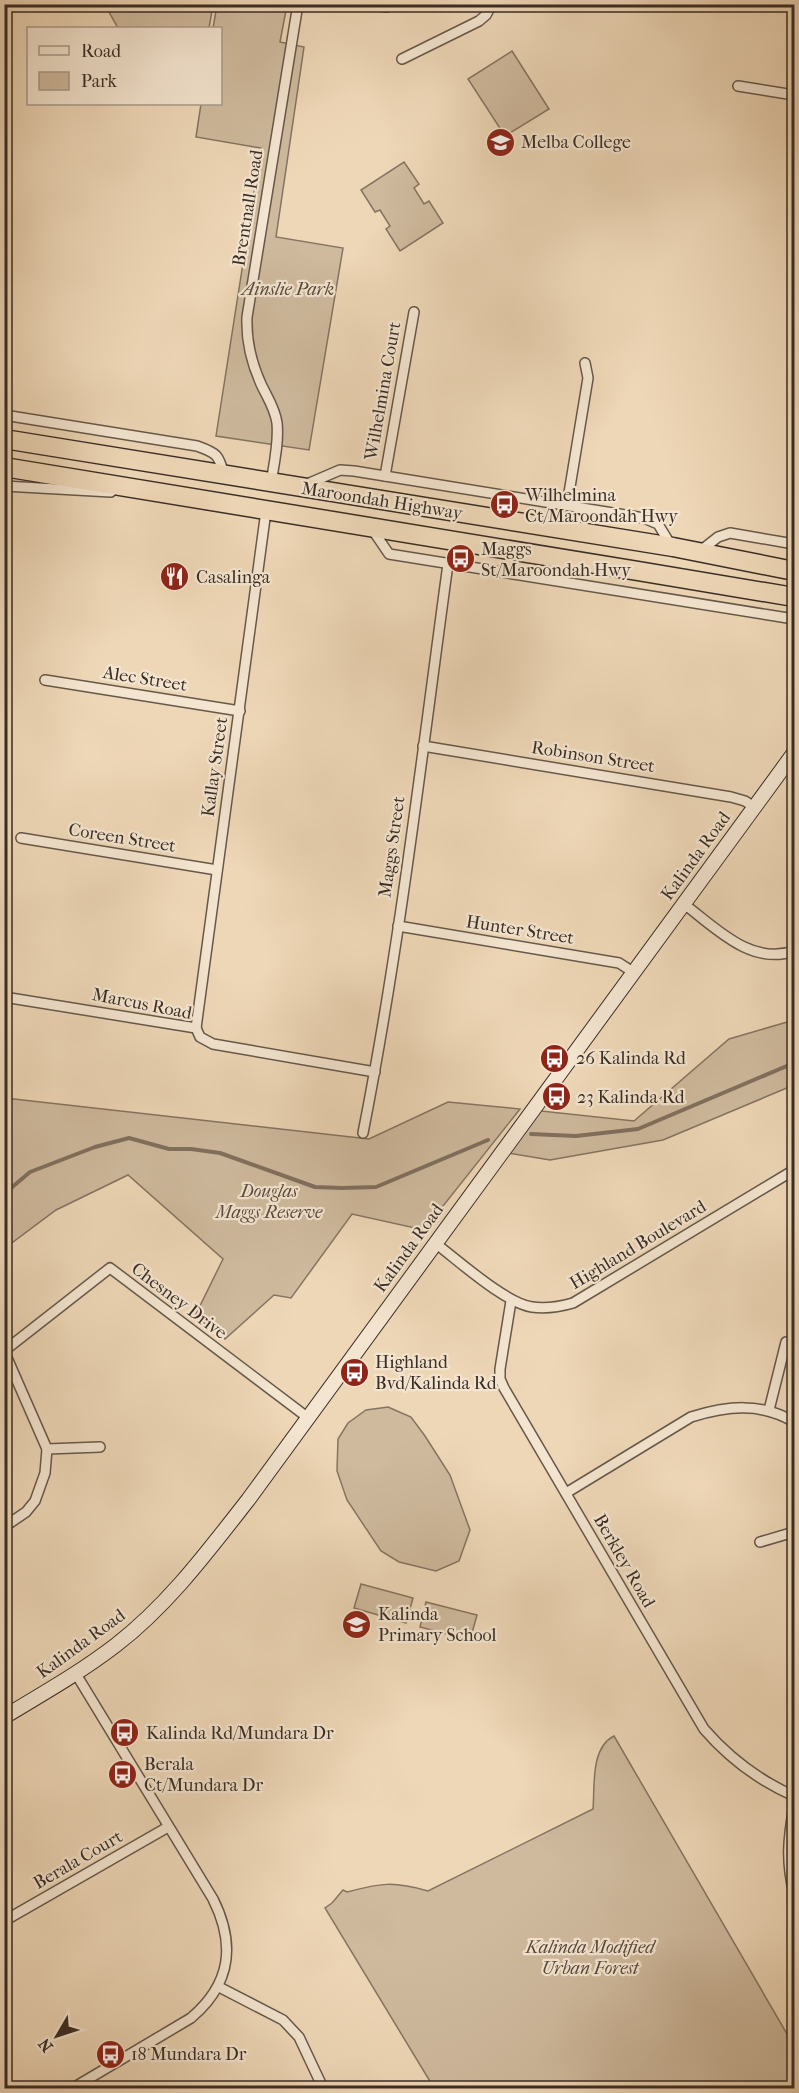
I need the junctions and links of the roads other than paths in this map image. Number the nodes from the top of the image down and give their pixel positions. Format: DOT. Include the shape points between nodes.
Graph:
graph roads {
  1 [pos="298,4"];
  2 [pos="362,4"];
  3 [pos="393,4"];
  4 [pos="492,4"];
  5 [pos="402,59"];
  6 [pos="738,86"];
  7 [pos="795,95"];
  8 [pos="414,312"];
  9 [pos="585,363"];
  10 [pos="4,415"];
  11 [pos="4,439"];
  12 [pos="4,467"];
  13 [pos="224,475"];
  14 [pos="385,476"];
  15 [pos="271,483"];
  16 [pos="4,486"];
  17 [pos="301,488"];
  18 [pos="147,491"];
  19 [pos="567,505"];
  20 [pos="266,511"];
  21 [pos="370,526"];
  22 [pos="795,544"];
  23 [pos="672,547"];
  24 [pos="699,552"];
  25 [pos="448,564"];
  26 [pos="795,571"];
  27 [pos="795,597"];
  28 [pos="795,619"];
  29 [pos="45,680"];
  30 [pos="240,711"];
  31 [pos="423,746"];
  32 [pos="795,753"];
  33 [pos="754,807"];
  34 [pos="21,838"];
  35 [pos="217,870"];
  36 [pos="684,904"];
  37 [pos="398,927"];
  38 [pos="795,951"];
  39 [pos="633,972"];
  40 [pos="4,997"];
  41 [pos="196,1028"];
  42 [pos="375,1072"];
  43 [pos="363,1133"];
  44 [pos="795,1170"];
  45 [pos="435,1243"];
  46 [pos="511,1301"];
  47 [pos="786,1342"];
  48 [pos="4,1351"];
  49 [pos="769,1410"];
  50 [pos="307,1417"];
  51 [pos="795,1422"];
  52 [pos="100,1447"];
  53 [pos="46,1449"];
  54 [pos="566,1493"];
  55 [pos="4,1527"];
  56 [pos="795,1532"];
  57 [pos="760,1542"];
  58 [pos="76,1674"];
  59 [pos="4,1717"];
  60 [pos="795,1796"];
  61 [pos="795,1806"];
  62 [pos="168,1827"];
  63 [pos="795,1894"];
  64 [pos="4,1921"];
  65 [pos="219,1987"];
  66 [pos="73,2088"];
  67 [pos="323,2088"];
  1 -- 15 [label="street, Brentnall Road" via="247,317 250,356 272,403 276,423"];
  2 -- 3 [label="street"];
  4 -- 5 [label="street" via="478,21"];
  6 -- 7 [label="street"];
  8 -- 14 [label="street, Wilhelmina Court"];
  9 -- 19 [label="street" via="588,378"];
  10 -- 13 [label="street" via="197,446 220,458"];
  11 -- 13 [label="highway, Maroondah Highway"];
  12 -- 18 [label="highway, Maroondah Highway"];
  13 -- 15 [label="highway, Maroondah Highway"];
  14 -- 17 [label="street" via="340,470"];
  14 -- 19 [label="street"];
  15 -- 17 [label="highway, Maroondah Highway"];
  15 -- 20 [label="highway"];
  16 -- 18 [label="street"];
  17 -- 23 [label="highway, Maroondah Highway"];
  18 -- 20 [label="highway, Maroondah Highway"];
  19 -- 23 [label="street" via="644,518 658,524"];
  20 -- 21 [label="highway, Maroondah Highway"];
  20 -- 30 [label="street, Kallay Street"];
  21 -- 25 [label="street" via="389,554"];
  21 -- 27 [label="highway, Maroondah Highway"];
  22 -- 24 [label="street" via="730,533"];
  23 -- 24 [label="highway, Maroondah Highway"];
  24 -- 26 [label="highway, Maroondah Highway"];
  25 -- 28 [label="street"];
  25 -- 31 [label="street, Maggs Street"];
  29 -- 30 [label="street, Alec Street"];
  30 -- 35 [label="street, Kallay Street"];
  31 -- 33 [label="street, Robinson Street" via="731,797"];
  31 -- 37 [label="street, Maggs Street"];
  32 -- 33 [label="street, Kalinda Road"];
  33 -- 36 [label="street, Kalinda Road"];
  34 -- 35 [label="street, Coreen Street"];
  35 -- 41 [label="street, Kallay Street"];
  36 -- 38 [label="street" via="733,941 759,954 773,956"];
  36 -- 39 [label="street, Kalinda Road"];
  37 -- 39 [label="street, Hunter Street" via="620,963"];
  37 -- 42 [label="street, Maggs Street"];
  39 -- 45 [label="street, Kalinda Road"];
  40 -- 41 [label="street, Marcus Road"];
  41 -- 42 [label="street, Marcus Road" via="200,1037 213,1044"];
  42 -- 43 [label="street, Maggs Street"];
  44 -- 46 [label="street, Highland Boulevard" via="573,1303 553,1308"];
  45 -- 46 [label="street, Highland Boulevard"];
  45 -- 50 [label="street, Kalinda Road"];
  46 -- 54 [label="street, Berkley Road" via="500,1379"];
  47 -- 49 [label="street"];
  48 -- 50 [label="street, Chesney Drive" via="110,1268"];
  48 -- 53 [label="street"];
  49 -- 51 [label="street"];
  49 -- 54 [label="street" via="731,1408 691,1417"];
  50 -- 58 [label="street, Kalinda Road" via="196,1567 118,1644"];
  52 -- 53 [label="street"];
  53 -- 55 [label="street" via="45,1473 35,1501"];
  54 -- 60 [label="street, Berkley Road" via="704,1729 749,1772"];
  56 -- 57 [label="street"];
  58 -- 59 [label="street, Kalinda Road"];
  58 -- 62 [label="street"];
  61 -- 63 [label="street" via="788,1838"];
  62 -- 64 [label="street, Berala Court"];
  62 -- 65 [label="street" via="213,1899 225,1929 227,1951"];
  65 -- 66 [label="street" via="191,2018"];
  65 -- 67 [label="street" via="282,2020 299,2037"];
}
